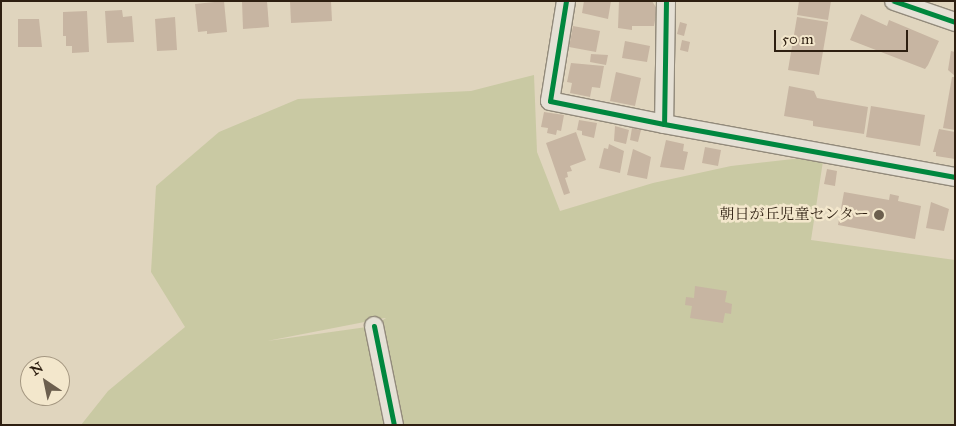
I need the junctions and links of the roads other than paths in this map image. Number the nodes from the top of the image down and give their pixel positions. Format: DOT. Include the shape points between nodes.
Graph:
graph roads {
  1 [pos="566,1"];
  2 [pos="666,1"];
  3 [pos="894,1"];
  4 [pos="955,22"];
  5 [pos="664,124"];
  6 [pos="955,176"];
  7 [pos="374,326"];
  8 [pos="394,425"];
  1 -- 5 [label="street" via="550,101"];
  2 -- 5 [label="street"];
  3 -- 4 [label="street"];
  5 -- 6 [label="street"];
  7 -- 8 [label="street"];
}
